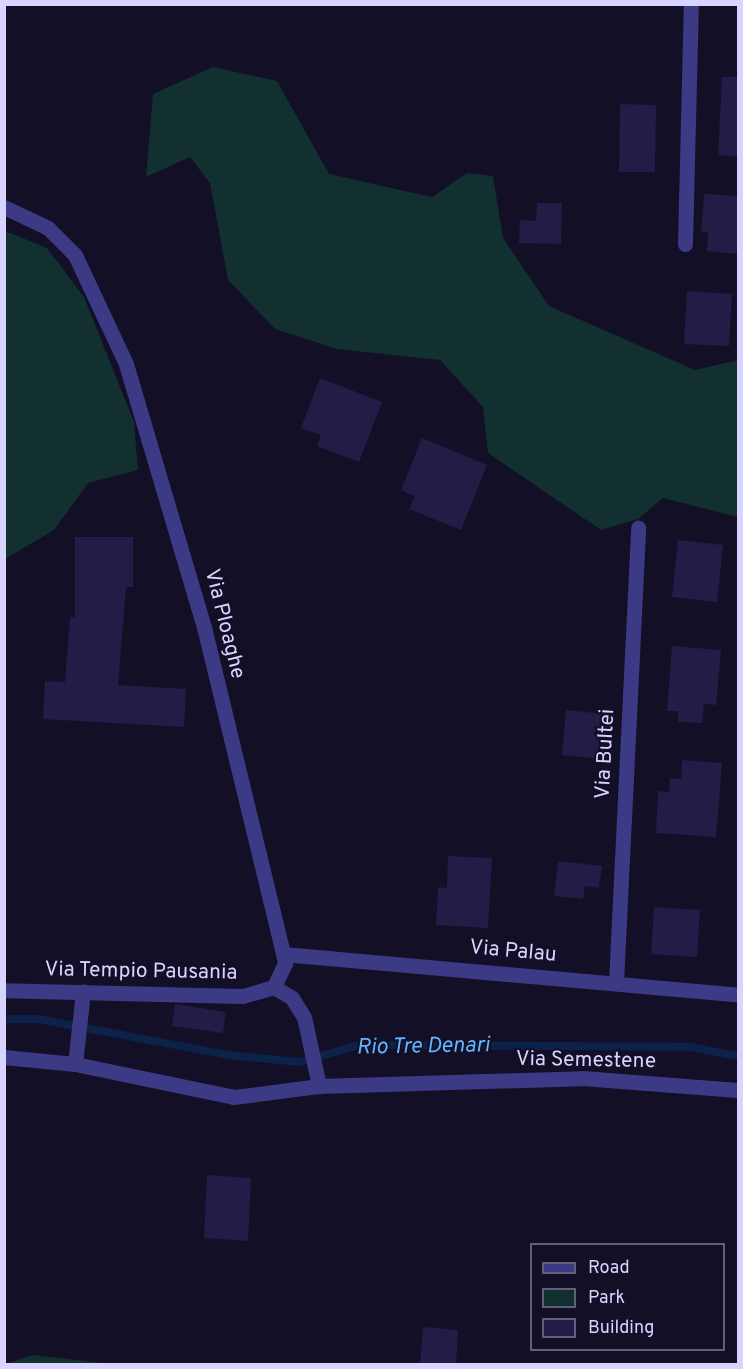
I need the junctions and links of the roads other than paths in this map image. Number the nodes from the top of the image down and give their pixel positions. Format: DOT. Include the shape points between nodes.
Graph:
graph roads {
  1 [pos="691,4"];
  2 [pos="4,207"];
  3 [pos="685,244"];
  4 [pos="638,528"];
  5 [pos="283,954"];
  6 [pos="616,982"];
  7 [pos="274,987"];
  8 [pos="4,990"];
  9 [pos="83,991"];
  10 [pos="738,995"];
  11 [pos="4,1057"];
  12 [pos="75,1064"];
  13 [pos="319,1086"];
  14 [pos="738,1090"];
  1 -- 3 [label="street"];
  2 -- 5 [label="street, Via Ploaghe" via="48,228 75,255 126,364 204,627"];
  4 -- 6 [label="street, Via Bultei"];
  5 -- 6 [label="street, Via Palau"];
  5 -- 7 [label="street, Via Ploaghe" via="284,970"];
  6 -- 10 [label="street, Via Palau"];
  7 -- 9 [label="street, Via Tempio Pausania" via="242,996"];
  7 -- 13 [label="street" via="292,998 304,1017"];
  8 -- 9 [label="street, Via Tempio Pausania"];
  9 -- 12 [label="street"];
  11 -- 12 [label="street, Via Semestene"];
  12 -- 13 [label="street, Via Semestene" via="218,1096"];
  13 -- 14 [label="street, Via Semestene" via="582,1078"];
}
